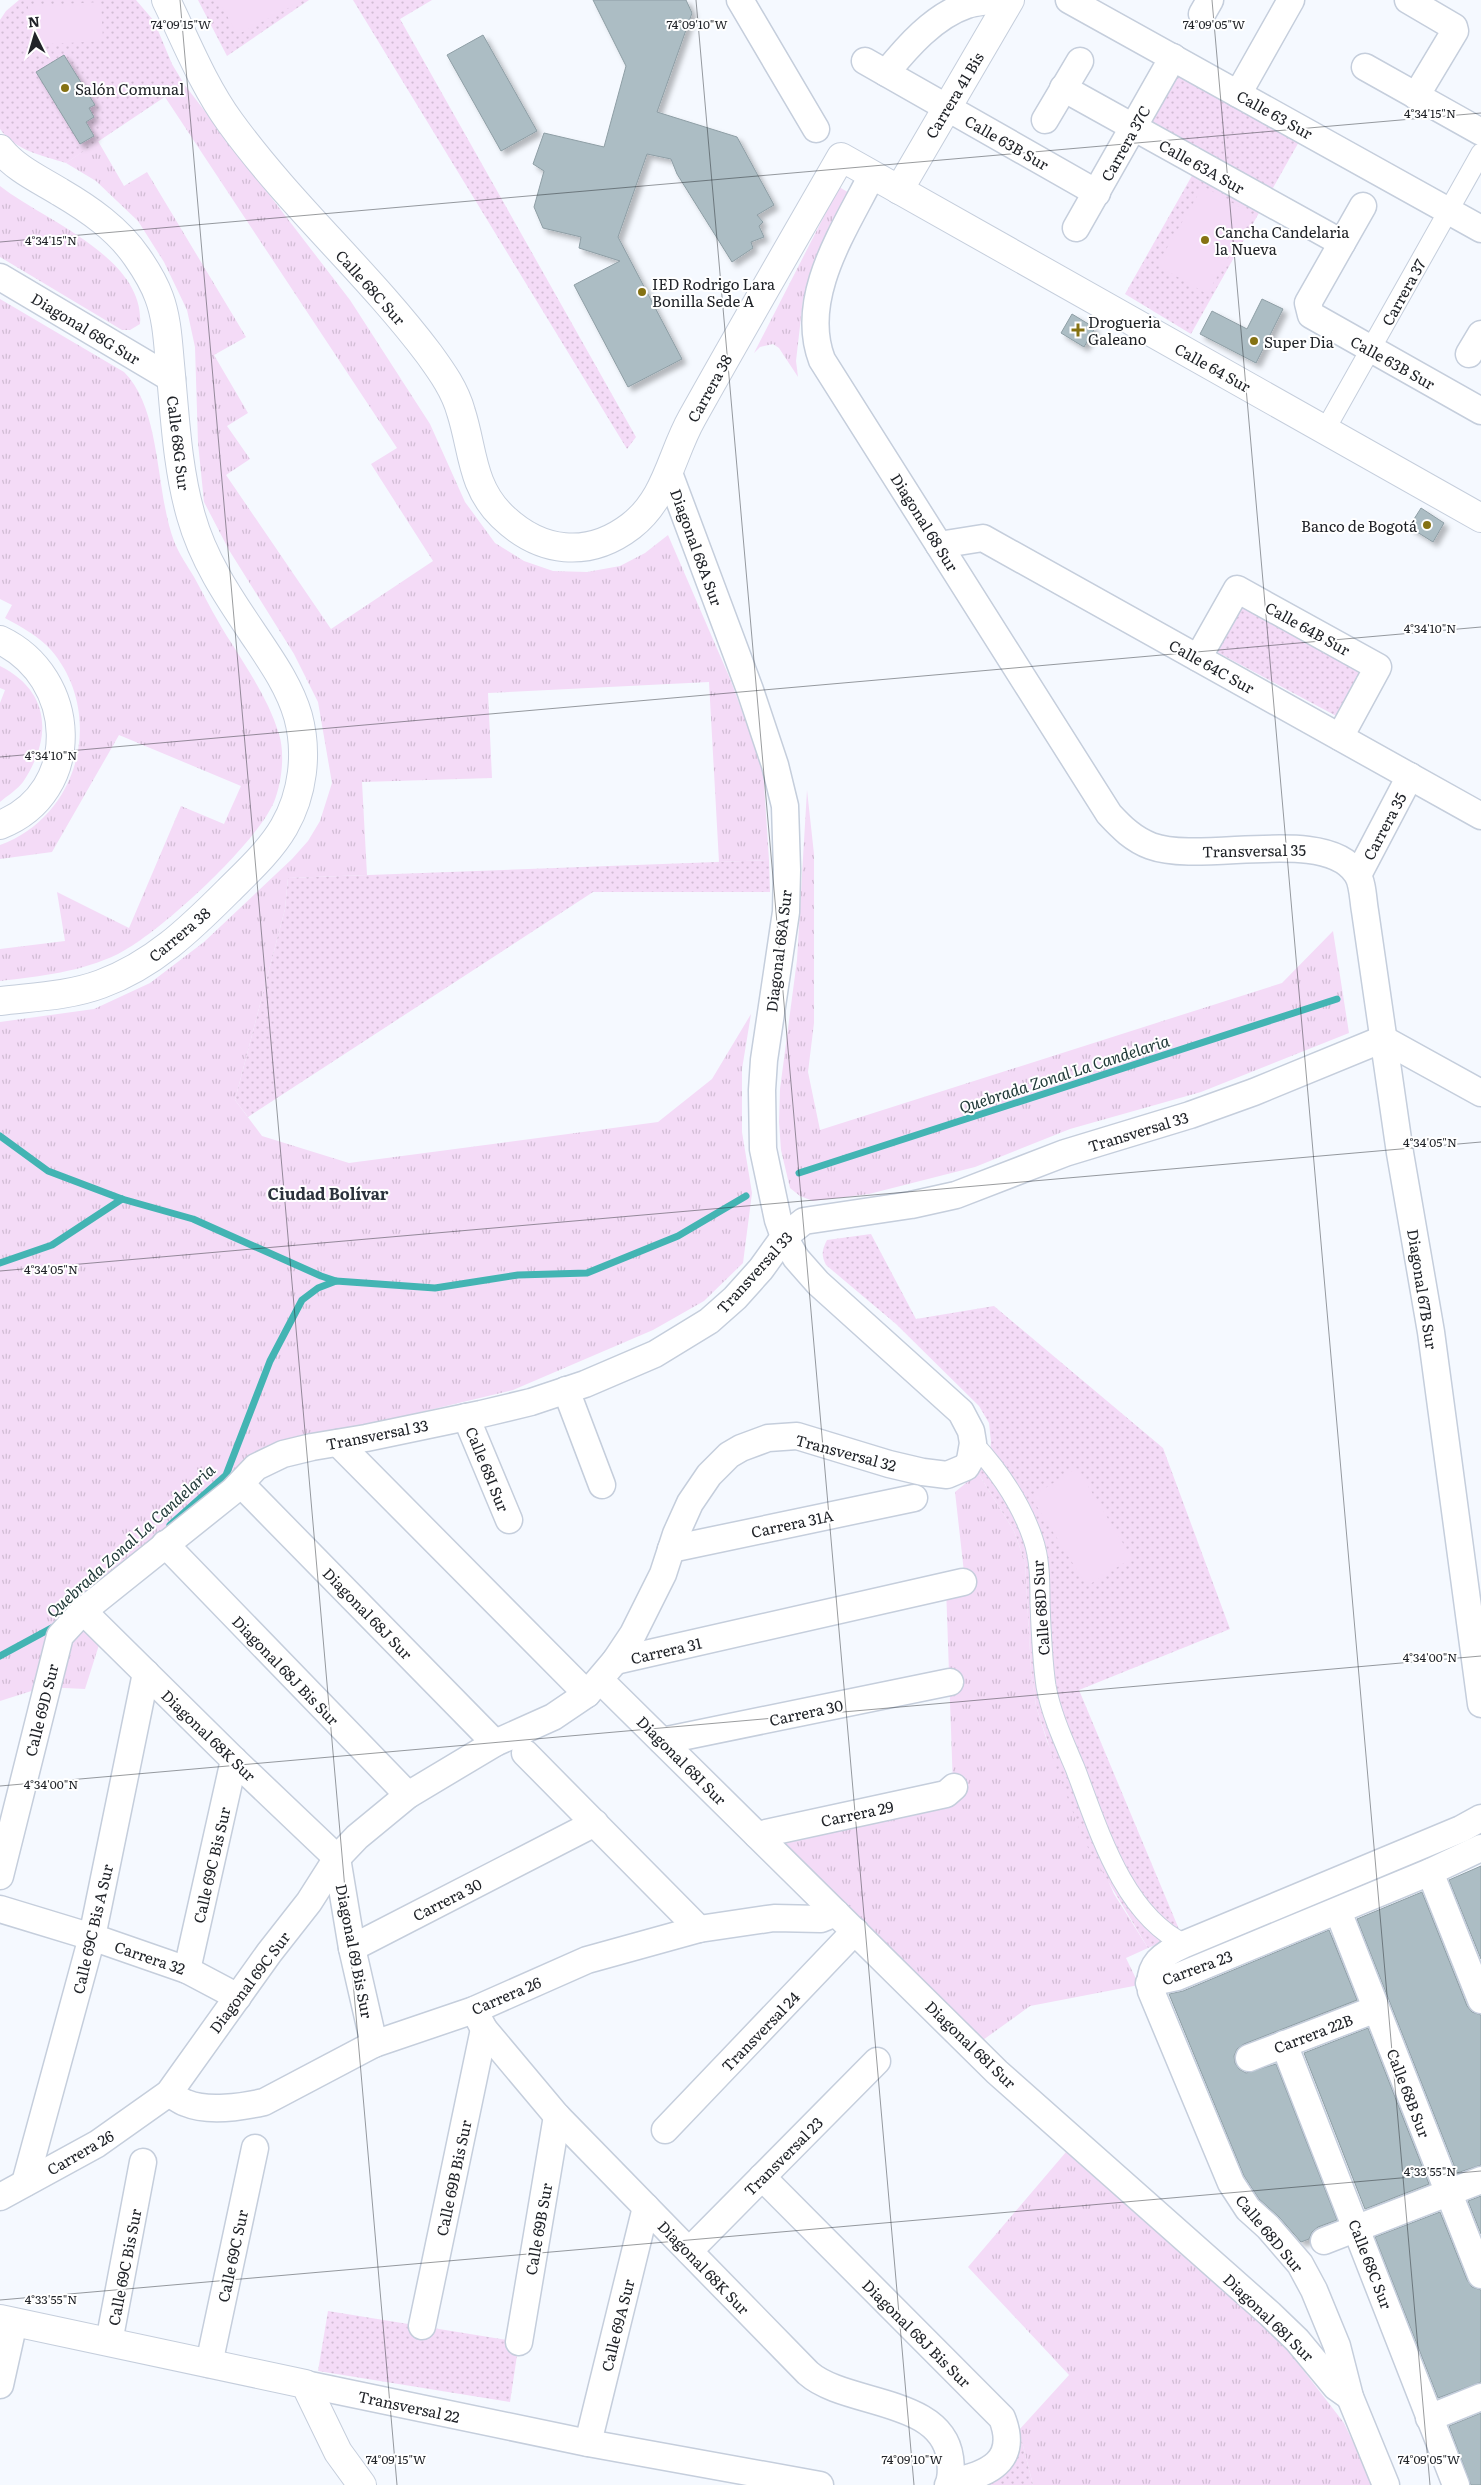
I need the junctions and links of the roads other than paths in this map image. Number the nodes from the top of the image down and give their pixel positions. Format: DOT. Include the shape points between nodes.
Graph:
graph roads {
  1 [pos="151,0"];
  2 [pos="166,0"];
  3 [pos="740,0"];
  4 [pos="994,0"];
  5 [pos="1010,0"];
  6 [pos="1070,0"];
  7 [pos="1291,0"];
  8 [pos="1408,0"];
  9 [pos="186,43"];
  10 [pos="1173,57"];
  11 [pos="1080,61"];
  12 [pos="1365,67"];
  13 [pos="1063,88"];
  14 [pos="1238,94"];
  15 [pos="1416,96"];
  16 [pos="947,108"];
  17 [pos="1045,120"];
  18 [pos="1133,127"];
  19 [pos="816,129"];
  20 [pos="1481,132"];
  21 [pos="0,149"];
  22 [pos="1481,153"];
  23 [pos="841,157"];
  24 [pos="872,175"];
  25 [pos="898,190"];
  26 [pos="1097,193"];
  27 [pos="1363,206"];
  28 [pos="1448,211"];
  29 [pos="1076,228"];
  30 [pos="1481,229"];
  31 [pos="1342,243"];
  32 [pos="0,277"];
  33 [pos="1370,350"];
  34 [pos="172,379"];
  35 [pos="1481,411"];
  36 [pos="1325,430"];
  37 [pos="669,473"];
  38 [pos="1481,518"];
  39 [pos="532,538"];
  40 [pos="938,545"];
  41 [pos="0,640"];
  42 [pos="1198,658"];
  43 [pos="1340,737"];
  44 [pos="1410,776"];
  45 [pos="301,784"];
  46 [pos="1481,816"];
  47 [pos="0,825"];
  48 [pos="1143,843"];
  49 [pos="1358,875"];
  50 [pos="0,1001"];
  51 [pos="1382,1039"];
  52 [pos="1481,1093"];
  53 [pos="784,1237"];
  54 [pos="566,1390"];
  55 [pos="466,1417"];
  56 [pos="338,1443"];
  57 [pos="973,1443"];
  58 [pos="241,1484"];
  59 [pos="602,1485"];
  60 [pos="914,1498"];
  61 [pos="509,1520"];
  62 [pos="164,1544"];
  63 [pos="671,1550"];
  64 [pos="964,1582"];
  65 [pos="83,1611"];
  66 [pos="146,1672"];
  67 [pos="601,1678"];
  68 [pos="950,1682"];
  69 [pos="1481,1704"];
  70 [pos="662,1741"];
  71 [pos="495,1743"];
  72 [pos="525,1753"];
  73 [pos="234,1760"];
  74 [pos="954,1787"];
  75 [pos="408,1796"];
  76 [pos="1481,1818"];
  77 [pos="595,1823"];
  78 [pos="757,1835"];
  79 [pos="1481,1848"];
  80 [pos="337,1858"];
  81 [pos="1430,1872"];
  82 [pos="0,1876"];
  83 [pos="0,1910"];
  84 [pos="1338,1910"];
  85 [pos="836,1913"];
  86 [pos="699,1929"];
  87 [pos="855,1931"];
  88 [pos="92,1937"];
  89 [pos="1185,1944"];
  90 [pos="352,1948"];
  91 [pos="187,1970"];
  92 [pos="1150,1983"];
  93 [pos="238,1998"];
  94 [pos="1481,2000"];
  95 [pos="1376,2009"];
  96 [pos="479,2020"];
  97 [pos="374,2044"];
  98 [pos="1284,2044"];
  99 [pos="1249,2058"];
  100 [pos="878,2061"];
  101 [pos="171,2099"];
  102 [pos="557,2116"];
  103 [pos="664,2130"];
  104 [pos="254,2148"];
  105 [pos="143,2162"];
  106 [pos="762,2177"];
  107 [pos="1481,2180"];
  108 [pos="25,2183"];
  109 [pos="1449,2193"];
  110 [pos="0,2197"];
  111 [pos="646,2207"];
  112 [pos="1358,2228"];
  113 [pos="1324,2242"];
  114 [pos="688,2251"];
  115 [pos="1481,2276"];
  116 [pos="7,2321"];
  117 [pos="422,2326"];
  118 [pos="109,2342"];
  119 [pos="520,2342"];
  120 [pos="209,2364"];
  121 [pos="0,2384"];
  122 [pos="305,2384"];
  123 [pos="1350,2397"];
  124 [pos="1481,2397"];
  125 [pos="1429,2418"];
  126 [pos="588,2443"];
  127 [pos="949,2483"];
  128 [pos="362,2485"];
  129 [pos="820,2485"];
  130 [pos="1386,2485"];
  131 [pos="1456,2485"];
  1 -- 9 [label="street, Calle 68C Sur"];
  2 -- 9 [label="street, Calle 68C Sur"];
  3 -- 19 [label="street"];
  4 -- 16 [label="street, Calle 63B Sur" via="967,5 949,13 908,47 876,67"];
  5 -- 16 [label="street, Carrera 41 Bis"];
  6 -- 10 [label="street, Calle 63 Sur"];
  7 -- 14 [label="street"];
  8 -- 15 [label="street" via="1454,29"];
  9 -- 39 [label="street, Calle 68C Sur" via="216,100 247,144 400,318 444,375 455,394 472,464 484,494 505,519"];
  10 -- 14 [label="street, Calle 63 Sur"];
  10 -- 18 [label="street, Carrera 37C"];
  11 -- 13 [label="street"];
  12 -- 15 [label="street"];
  13 -- 17 [label="street"];
  13 -- 18 [label="street, Calle 63A Sur"];
  14 -- 28 [label="street, Calle 63 Sur"];
  15 -- 20 [label="street"];
  16 -- 25 [label="street, Carrera 41 Bis"];
  16 -- 26 [label="street, Calle 63B Sur"];
  18 -- 26 [label="street, Carrera 37C"];
  18 -- 31 [label="street, Calle 63A Sur"];
  21 -- 34 [label="street, Calle 68G Sur" via="16,166 105,222 135,254 160,300"];
  22 -- 28 [label="street, Carrera 37"];
  23 -- 24 [label="street, Calle 64 Sur"];
  23 -- 37 [label="street, Carrera 38" via="690,421"];
  24 -- 25 [label="street, Calle 64 Sur"];
  24 -- 40 [label="street, Diagonal 68 Sur" via="843,231 824,280 816,319 818,349"];
  25 -- 36 [label="street, Calle 64 Sur"];
  26 -- 29 [label="street, Carrera 37C"];
  27 -- 31 [label="street"];
  28 -- 30 [label="street, Calle 63 Sur"];
  28 -- 33 [label="street, Carrera 37"];
  31 -- 33 [label="street, Calle 63B Sur" via="1308,303 1308,309 1311,315"];
  32 -- 34 [label="street, Diagonal 68G Sur"];
  33 -- 35 [label="street, Calle 63B Sur"];
  33 -- 36 [label="street, Carrera 37"];
  34 -- 45 [label="street, Calle 68G Sur" via="182,483 194,526 208,562 285,682 301,735"];
  36 -- 38 [label="street, Calle 64 Sur"];
  37 -- 39 [label="street, Carrera 38" via="645,514 601,544 565,547"];
  37 -- 53 [label="street, Diagonal 68A Sur" via="750,690 785,806 786,912 762,1090 768,1178 773,1207"];
  40 -- 42 [label="street, Calle 64C Sur" via="982,538"];
  40 -- 48 [label="street, Diagonal 68 Sur" via="1109,814"];
  41 -- 47 [label="street" via="28,660 55,696 62,743 49,782 24,812"];
  42 -- 43 [label="street, Calle 64C Sur"];
  42 -- 43 [label="street, Calle 64B Sur" via="1237,589 1378,667"];
  43 -- 44 [label="street, Calle 64C Sur"];
  44 -- 46 [label="street, Calle 64C Sur"];
  44 -- 49 [label="street, Carrera 35"];
  45 -- 50 [label="street, Carrera 38" via="284,826 264,854 188,930 157,955 120,976 87,989"];
  48 -- 49 [label="street, Transversal 35" via="1164,849 1201,851 1310,849 1338,857"];
  49 -- 51 [label="street, Diagonal 67B Sur"];
  51 -- 52 [label="street"];
  51 -- 53 [label="street, Transversal 33" via="1190,1116 1065,1153 956,1195 911,1205 816,1218 804,1221"];
  51 -- 69 [label="street, Diagonal 67B Sur" via="1431,1332"];
  53 -- 54 [label="street, Transversal 33" via="741,1291 709,1320 641,1361"];
  53 -- 57 [label="street, Calle 68D Sur" via="796,1258 818,1283 955,1406 967,1420"];
  54 -- 55 [label="street, Transversal 33"];
  54 -- 59 [label="street"];
  55 -- 56 [label="street, Transversal 33"];
  55 -- 61 [label="street, Calle 68I Sur"];
  56 -- 58 [label="street, Transversal 33" via="283,1454 256,1467"];
  56 -- 67 [label="street, Diagonal 68I Sur"];
  57 -- 63 [label="street, Transversal 32" via="966,1467 947,1475 889,1464 797,1436 754,1442 729,1455 709,1475 690,1503"];
  57 -- 89 [label="street, Calle 68D Sur" via="1010,1492 1034,1540 1047,1689 1095,1821 1124,1885 1169,1936"];
  58 -- 62 [label="street, Transversal 33"];
  58 -- 71 [label="street, Diagonal 68J Sur"];
  60 -- 63 [label="street, Carrera 31A"];
  62 -- 65 [label="street, Transversal 33"];
  62 -- 75 [label="street, Diagonal 68J Bis Sur"];
  63 -- 67 [label="street, Transversal 32" via="647,1607"];
  64 -- 67 [label="street, Carrera 31"];
  65 -- 66 [label="street, Diagonal 68K Sur"];
  65 -- 82 [label="street, Calle 69D Sur" via="60,1636"];
  66 -- 73 [label="street, Diagonal 68K Sur"];
  66 -- 88 [label="street, Calle 69C Bis A Sur"];
  67 -- 70 [label="street, Diagonal 68I Sur"];
  67 -- 71 [label="street, Carrera 31" via="553,1716"];
  68 -- 70 [label="street, Carrera 30"];
  70 -- 78 [label="street, Diagonal 68I Sur"];
  71 -- 75 [label="street, Carrera 31"];
  72 -- 77 [label="street"];
  73 -- 80 [label="street, Diagonal 68K Sur"];
  73 -- 91 [label="street, Calle 69C Bis Sur"];
  74 -- 78 [label="street, Carrera 29" via="946,1794"];
  75 -- 80 [label="street, Carrera 31" via="357,1837"];
  76 -- 89 [label="street, Carrera 23"];
  77 -- 86 [label="street"];
  77 -- 90 [label="street, Carrera 30"];
  78 -- 85 [label="street, Diagonal 68I Sur"];
  79 -- 81 [label="street, Carrera 23"];
  80 -- 90 [label="street, Diagonal 69 Bis Sur"];
  80 -- 93 [label="street, Diagonal 69C Sur" via="309,1902"];
  81 -- 84 [label="street, Carrera 23"];
  81 -- 94 [label="street"];
  83 -- 88 [label="street, Carrera 32"];
  84 -- 92 [label="street, Carrera 23" via="1177,1977"];
  84 -- 95 [label="street, Calle 68B Sur"];
  85 -- 86 [label="street, Carrera 26" via="821,1919 774,1918"];
  85 -- 87 [label="street, Diagonal 68I Sur"];
  86 -- 96 [label="street, Carrera 26" via="587,1960"];
  87 -- 103 [label="street, Transversal 24"];
  87 -- 123 [label="street, Diagonal 68I Sur" via="997,2072 1270,2314 1297,2340 1336,2387"];
  88 -- 91 [label="street, Carrera 32"];
  88 -- 108 [label="street, Calle 69C Bis A Sur"];
  89 -- 92 [label="street, Carrera 23" via="1156,1962"];
  90 -- 97 [label="street, Diagonal 69 Bis Sur"];
  91 -- 93 [label="street, Carrera 32"];
  92 -- 123 [label="street, Calle 68D Sur" via="1150,1991 1231,2183 1248,2209 1300,2264 1328,2322"];
  93 -- 101 [label="street, Diagonal 69C Sur"];
  95 -- 98 [label="street, Carrera 22B"];
  95 -- 109 [label="street, Calle 68B Sur"];
  96 -- 97 [label="street, Carrera 26"];
  96 -- 102 [label="street, Diagonal 68K Sur"];
  96 -- 117 [label="street, Calle 69B Bis Sur"];
  97 -- 101 [label="street, Carrera 26" via="264,2102 232,2107"];
  98 -- 99 [label="street, Carrera 22B"];
  98 -- 112 [label="street, Calle 68C Sur"];
  100 -- 106 [label="street, Transversal 23"];
  101 -- 108 [label="street, Carrera 26"];
  102 -- 111 [label="street, Diagonal 68K Sur"];
  102 -- 119 [label="street, Calle 69B Sur"];
  104 -- 120 [label="street, Calle 69C Sur"];
  105 -- 118 [label="street, Calle 69C Bis Sur"];
  106 -- 114 [label="street, Transversal 23"];
  106 -- 127 [label="street, Diagonal 68J Bis Sur" via="1002,2418 1008,2434 1001,2460 982,2473"];
  107 -- 109 [label="street"];
  108 -- 110 [label="street, Carrera 26"];
  109 -- 112 [label="street"];
  109 -- 115 [label="street, Calle 68B Sur"];
  111 -- 114 [label="street, Diagonal 68K Sur"];
  111 -- 126 [label="street, Calle 69A Sur"];
  112 -- 113 [label="street"];
  112 -- 125 [label="street, Calle 68C Sur"];
  114 -- 127 [label="street, Diagonal 68K Sur" via="814,2379 897,2407 939,2432 950,2457"];
  116 -- 118 [label="street, Transversal 22"];
  116 -- 121 [label="street"];
  118 -- 120 [label="street, Transversal 22"];
  120 -- 122 [label="street, Transversal 22"];
  122 -- 126 [label="street, Transversal 22"];
  122 -- 128 [label="street" via="338,2452"];
  123 -- 130 [label="street, Calle 68D Sur"];
  124 -- 125 [label="street"];
  125 -- 131 [label="street, Calle 68C Sur"];
  126 -- 129 [label="street, Transversal 22"];
}
